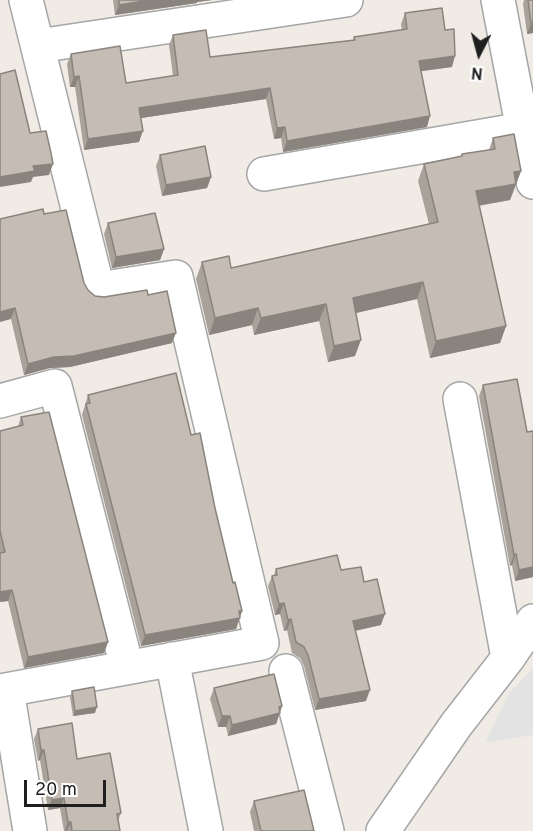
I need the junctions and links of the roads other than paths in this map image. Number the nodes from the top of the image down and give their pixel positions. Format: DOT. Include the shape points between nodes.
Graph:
graph roads {
  1 [pos="26,0"];
  2 [pos="346,0"];
  3 [pos="498,0"];
  4 [pos="175,13"];
  5 [pos="38,46"];
  6 [pos="526,131"];
  7 [pos="264,174"];
  8 [pos="533,182"];
  9 [pos="460,399"];
  10 [pos="0,401"];
  11 [pos="533,621"];
  12 [pos="508,658"];
  13 [pos="172,659"];
  14 [pos="128,667"];
  15 [pos="286,671"];
  16 [pos="4,691"];
  17 [pos="30,831"];
  18 [pos="206,831"];
  19 [pos="327,831"];
  20 [pos="383,831"];
  1 -- 5 [label="street"];
  2 -- 4 [label="street"];
  3 -- 6 [label="street"];
  4 -- 5 [label="street"];
  5 -- 13 [label="street" via="98,289 176,277 262,643"];
  6 -- 7 [label="street"];
  6 -- 8 [label="street"];
  9 -- 12 [label="street"];
  10 -- 14 [label="street" via="56,387"];
  11 -- 12 [label="street"];
  12 -- 20 [label="street"];
  13 -- 14 [label="street"];
  13 -- 18 [label="street"];
  14 -- 16 [label="street"];
  15 -- 19 [label="street"];
  16 -- 17 [label="street"];
}
